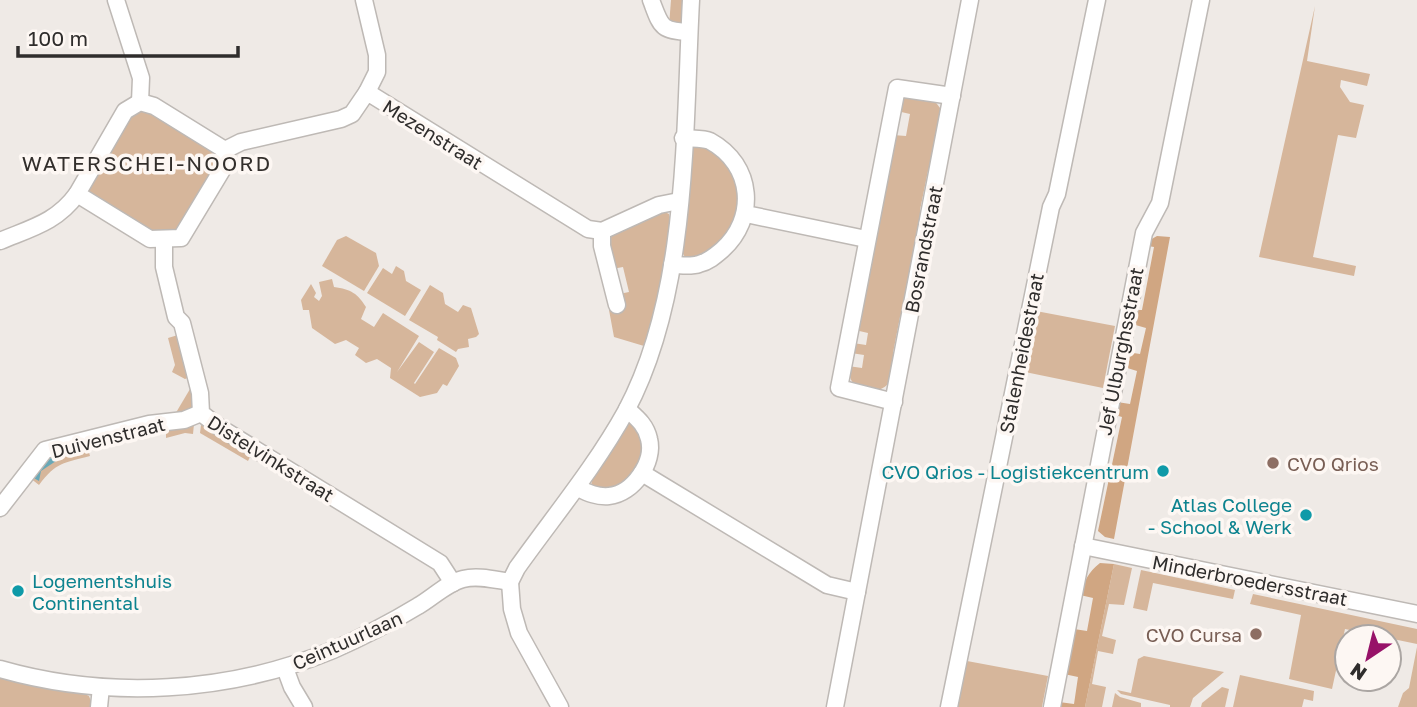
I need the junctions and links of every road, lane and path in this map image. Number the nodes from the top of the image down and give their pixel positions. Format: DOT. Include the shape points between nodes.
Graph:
graph roads {
  1 [pos="116,0"];
  2 [pos="364,0"];
  3 [pos="651,0"];
  4 [pos="691,0"];
  5 [pos="970,0"];
  6 [pos="1097,0"];
  7 [pos="1200,0"];
  8 [pos="689,32"];
  9 [pos="367,92"];
  10 [pos="952,96"];
  11 [pos="140,102"];
  12 [pos="683,138"];
  13 [pos="225,150"];
  14 [pos="77,194"];
  15 [pos="679,201"];
  16 [pos="746,214"];
  17 [pos="602,231"];
  18 [pos="164,239"];
  19 [pos="866,239"];
  20 [pos="0,241"];
  21 [pos="672,265"];
  22 [pos="617,305"];
  23 [pos="894,402"];
  24 [pos="627,409"];
  25 [pos="201,413"];
  26 [pos="642,473"];
  27 [pos="578,488"];
  28 [pos="0,509"];
  29 [pos="1083,546"];
  30 [pos="510,582"];
  31 [pos="453,583"];
  32 [pos="858,592"];
  33 [pos="1417,614"];
  34 [pos="285,668"];
  35 [pos="0,669"];
  36 [pos="101,687"];
  37 [pos="99,707"];
  38 [pos="304,707"];
  39 [pos="560,707"];
  40 [pos="835,707"];
  41 [pos="949,707"];
  42 [pos="1052,707"];
  1 -- 11 [label="street" via="141,78"];
  2 -- 9 [label="street" via="377,55 377,72"];
  3 -- 8 [label="street" via="661,26"];
  4 -- 8 [label="street"];
  5 -- 10 [label="street, Bosrandstraat"];
  6 -- 41 [label="street, Stalenheidestraat"];
  7 -- 29 [label="street, Jef Ulburghsstraat" via="1160,203 1141,246"];
  8 -- 12 [label="street"];
  9 -- 13 [label="street, Mezenstraat" via="352,114 341,119 241,142"];
  9 -- 17 [label="street, Mezenstraat" via="581,225"];
  10 -- 19 [label="street" via="897,88"];
  10 -- 23 [label="street, Bosrandstraat"];
  11 -- 13 [label="street"];
  11 -- 14 [label="street" via="125,111"];
  12 -- 15 [label="street"];
  12 -- 16 [label="street" via="708,140 723,151 743,183"];
  13 -- 18 [label="street" via="222,170 181,238"];
  14 -- 18 [label="street" via="150,239"];
  14 -- 20 [label="street" via="65,211"];
  15 -- 17 [label="street" via="659,205"];
  15 -- 21 [label="street"];
  16 -- 19 [label="street"];
  16 -- 21 [label="street" via="736,238 711,260"];
  17 -- 22 [label="street"];
  18 -- 25 [label="street, Distelvinkstraat" via="164,267 200,393"];
  19 -- 23 [label="street" via="839,388"];
  21 -- 24 [label="street" via="656,336"];
  23 -- 32 [label="street, Bosrandstraat"];
  24 -- 26 [label="street" via="644,425 650,442"];
  24 -- 27 [label="street"];
  25 -- 28 [label="street, Duivenstraat" via="45,450"];
  25 -- 31 [label="street, Distelvinkstraat" via="440,563"];
  26 -- 27 [label="street" via="621,493 609,496"];
  26 -- 32 [label="street" via="827,585"];
  27 -- 30 [label="street"];
  29 -- 33 [label="street, Minderbroedersstraat"];
  29 -- 42 [label="street, Jef Ulburghsstraat"];
  30 -- 31 [label="street, Ceintuurlaan" via="466,578"];
  30 -- 39 [label="street" via="519,633"];
  31 -- 34 [label="street, Ceintuurlaan" via="382,628"];
  32 -- 40 [label="street, Bosrandstraat"];
  34 -- 36 [label="street, Ceintuurlaan" via="202,684"];
  34 -- 38 [label="street"];
  35 -- 36 [label="street, Ceintuurlaan"];
  36 -- 37 [label="street"];
}
